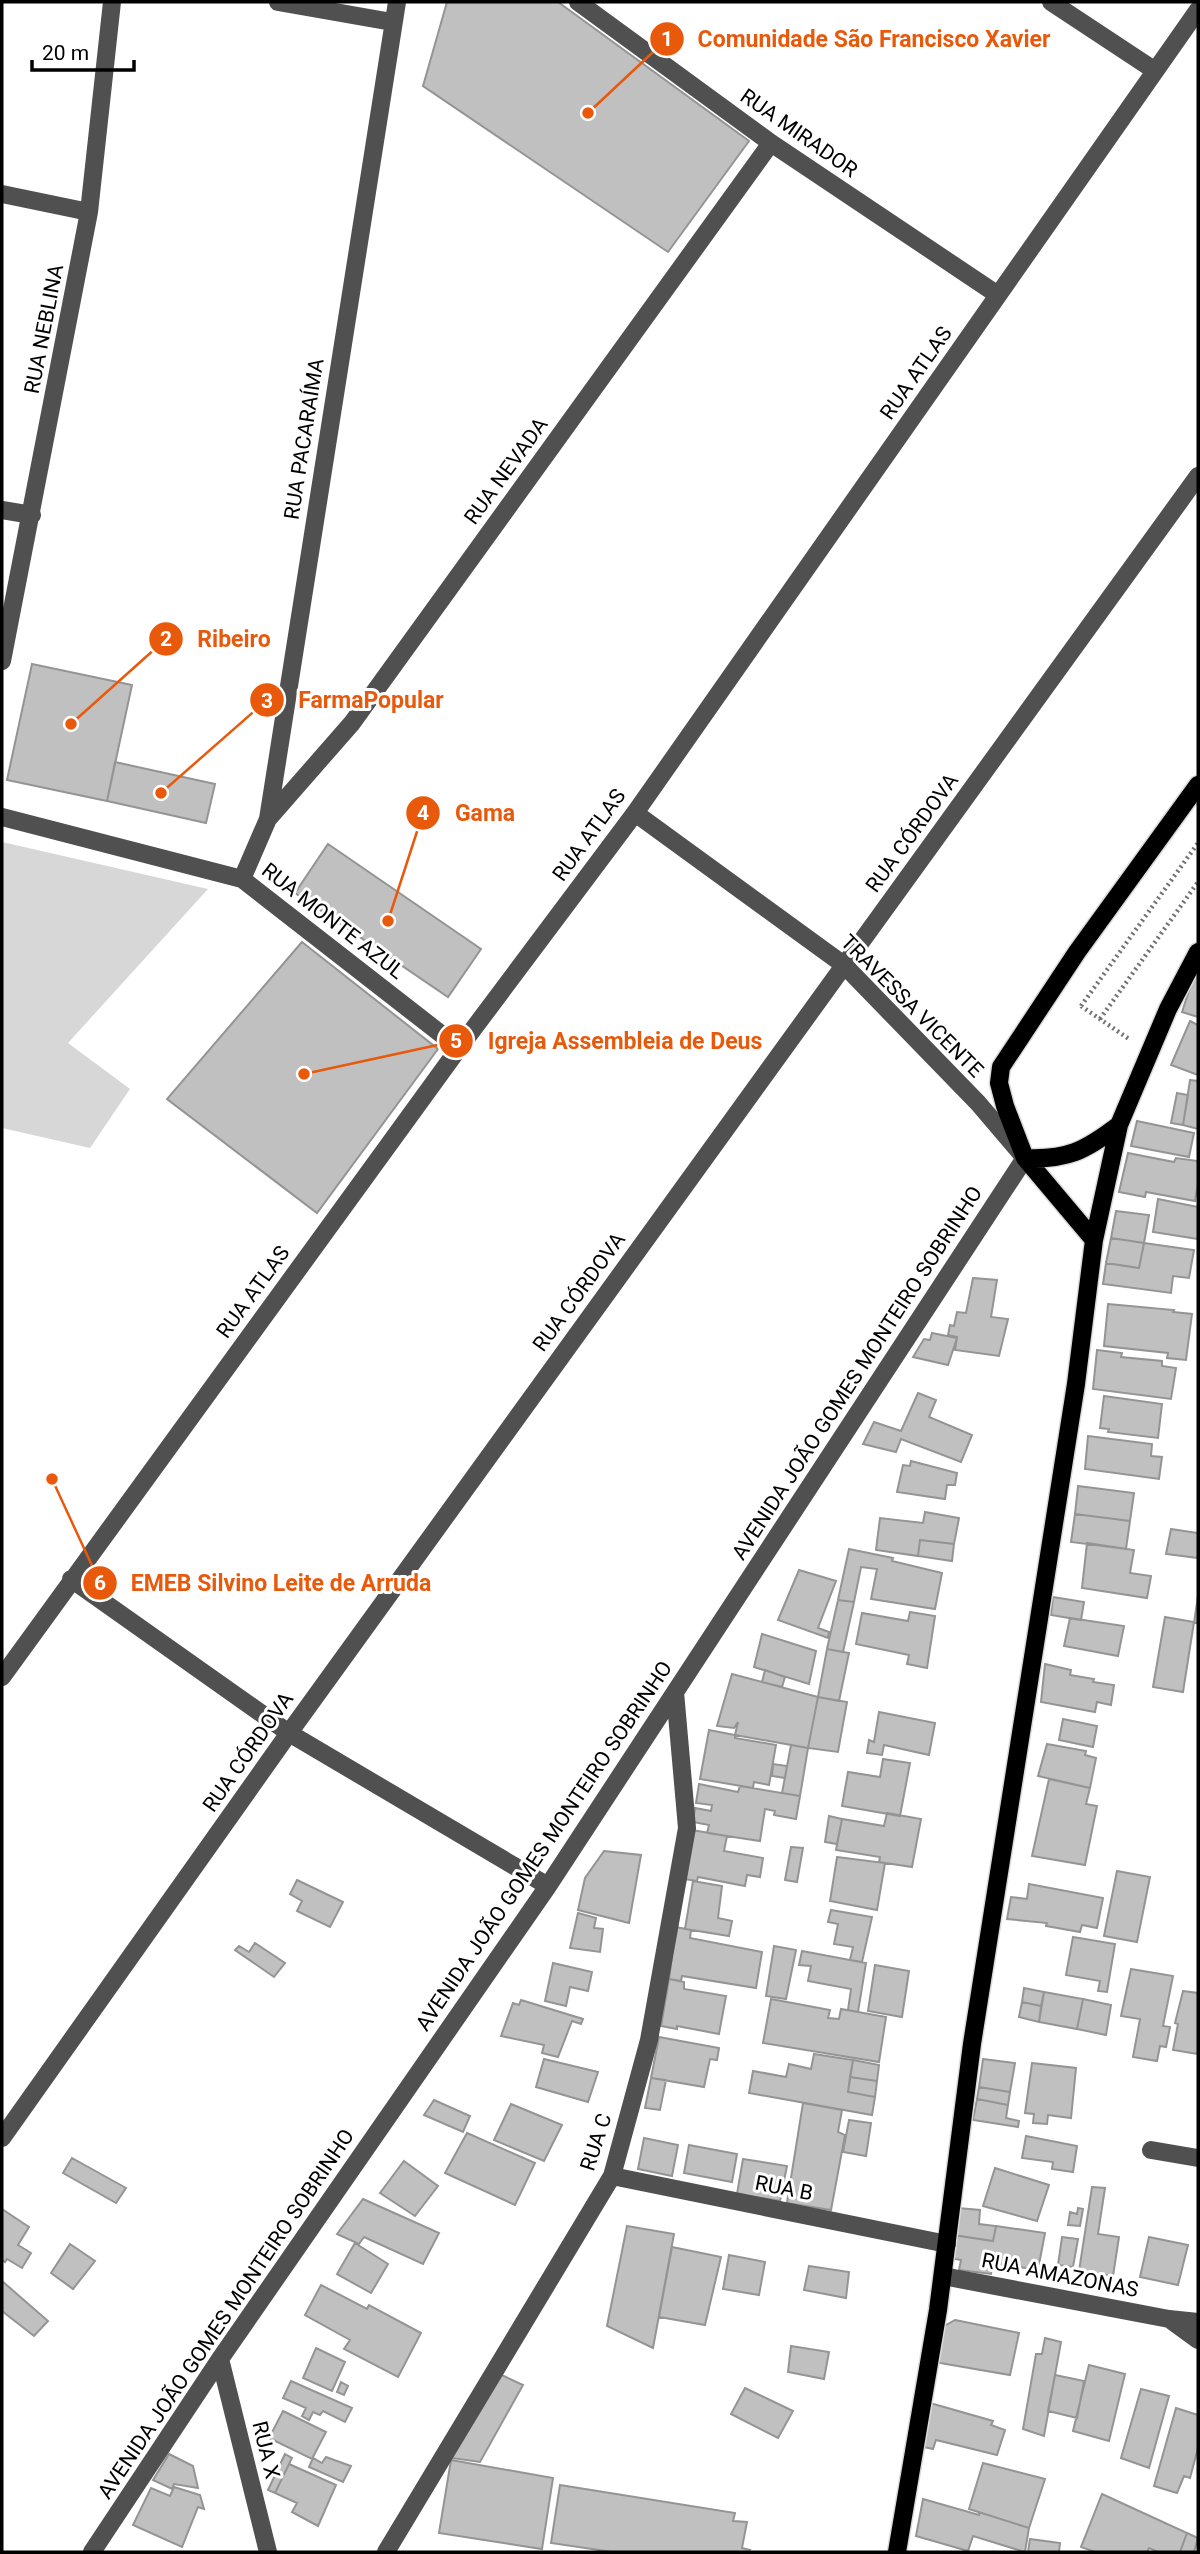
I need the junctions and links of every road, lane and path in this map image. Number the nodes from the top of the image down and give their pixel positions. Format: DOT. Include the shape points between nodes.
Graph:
graph roads {
  1 [pos="112,2"];
  2 [pos="278,2"];
  3 [pos="397,2"];
  4 [pos="578,2"];
  5 [pos="1051,2"];
  6 [pos="1198,10"];
  7 [pos="392,22"];
  8 [pos="1154,70"];
  9 [pos="771,143"];
  10 [pos="2,194"];
  11 [pos="89,212"];
  12 [pos="998,295"];
  13 [pos="1198,477"];
  14 [pos="2,510"];
  15 [pos="32,515"];
  16 [pos="2,661"];
  17 [pos="1198,785"];
  18 [pos="635,813"];
  19 [pos="2,817"];
  20 [pos="268,819"];
  21 [pos="1198,844"];
  22 [pos="242,879"];
  23 [pos="1198,882"];
  24 [pos="1198,952"];
  25 [pos="844,965"];
  26 [pos="1055,988"];
  27 [pos="1081,1006"];
  28 [pos="1100,1019"];
  29 [pos="459,1048"];
  30 [pos="1150,1053"];
  31 [pos="1118,1125"];
  32 [pos="1025,1158"];
  33 [pos="1094,1240"];
  34 [pos="71,1579"];
  35 [pos="2,1677"];
  36 [pos="675,1692"];
  37 [pos="289,1733"];
  38 [pos="548,1886"];
  39 [pos="2,2138"];
  40 [pos="1151,2150"];
  41 [pos="1198,2158"];
  42 [pos="612,2176"];
  43 [pos="947,2244"];
  44 [pos="943,2276"];
  45 [pos="1169,2319"];
  46 [pos="1198,2322"];
  47 [pos="1198,2340"];
  48 [pos="220,2359"];
  49 [pos="92,2552"];
  50 [pos="268,2552"];
  51 [pos="386,2552"];
  52 [pos="897,2552"];
  1 -- 11 [label="street, RUA NEBLINA"];
  2 -- 7 [label="street"];
  3 -- 7 [label="street, RUA PACARAÍMA"];
  4 -- 9 [label="street, RUA MIRADOR"];
  5 -- 8 [label="street"];
  6 -- 8 [label="street, RUA ATLAS"];
  7 -- 20 [label="street, RUA PACARAÍMA"];
  8 -- 12 [label="street, RUA ATLAS"];
  9 -- 12 [label="street, RUA MIRADOR"];
  9 -- 20 [label="street, RUA NEVADA" via="352,723"];
  10 -- 11 [label="street"];
  11 -- 15 [label="street, RUA NEBLINA"];
  12 -- 18 [label="street, RUA ATLAS"];
  13 -- 25 [label="street, RUA CÓRDOVA"];
  14 -- 15 [label="street"];
  15 -- 16 [label="street, RUA NEBLINA"];
  17 -- 26 [label="main road"];
  18 -- 25 [label="street, TRAVESSA VICENTE"];
  18 -- 29 [label="street, RUA ATLAS"];
  19 -- 22 [label="street, RUA MONTE AZUL"];
  20 -- 22 [label="street, RUA PACARAÍMA"];
  21 -- 27 [label="path"];
  22 -- 29 [label="street, RUA MONTE AZUL"];
  23 -- 28 [label="path"];
  24 -- 30 [label="main road"];
  25 -- 32 [label="street, TRAVESSA VICENTE"];
  25 -- 37 [label="street, RUA CÓRDOVA"];
  26 -- 27 [label="path"];
  26 -- 32 [label="main road" via="1001,1067 999,1083 1005,1106"];
  27 -- 28 [label="path"];
  28 -- 30 [label="path"];
  29 -- 34 [label="street, RUA ATLAS"];
  30 -- 31 [label="main road"];
  31 -- 32 [label="main road" via="1071,1155"];
  31 -- 33 [label="main road"];
  32 -- 33 [label="main road, TRAVESSA VICENTE"];
  32 -- 36 [label="street, AVENIDA JOÃO GOMES MONTEIRO SOBRINHO"];
  33 -- 43 [label="main road" via="1076,1384 972,2044"];
  34 -- 35 [label="street, RUA ATLAS"];
  34 -- 37 [label="street"];
  36 -- 38 [label="street, AVENIDA JOÃO GOMES MONTEIRO SOBRINHO"];
  36 -- 42 [label="street, RUA C" via="687,1828 649,2040"];
  37 -- 38 [label="street"];
  37 -- 39 [label="street, RUA CÓRDOVA"];
  38 -- 48 [label="street, AVENIDA JOÃO GOMES MONTEIRO SOBRINHO"];
  40 -- 41 [label="street"];
  42 -- 43 [label="street, RUA B"];
  42 -- 51 [label="street, RUA C"];
  43 -- 44 [label="main road"];
  44 -- 45 [label="street, RUA AMAZONAS"];
  44 -- 52 [label="main road"];
  45 -- 46 [label="street, RUA AMAZONAS"];
  45 -- 47 [label="street, RUA AMAZONAS"];
  48 -- 49 [label="street, AVENIDA JOÃO GOMES MONTEIRO SOBRINHO"];
  48 -- 50 [label="street, RUA X"];
}
